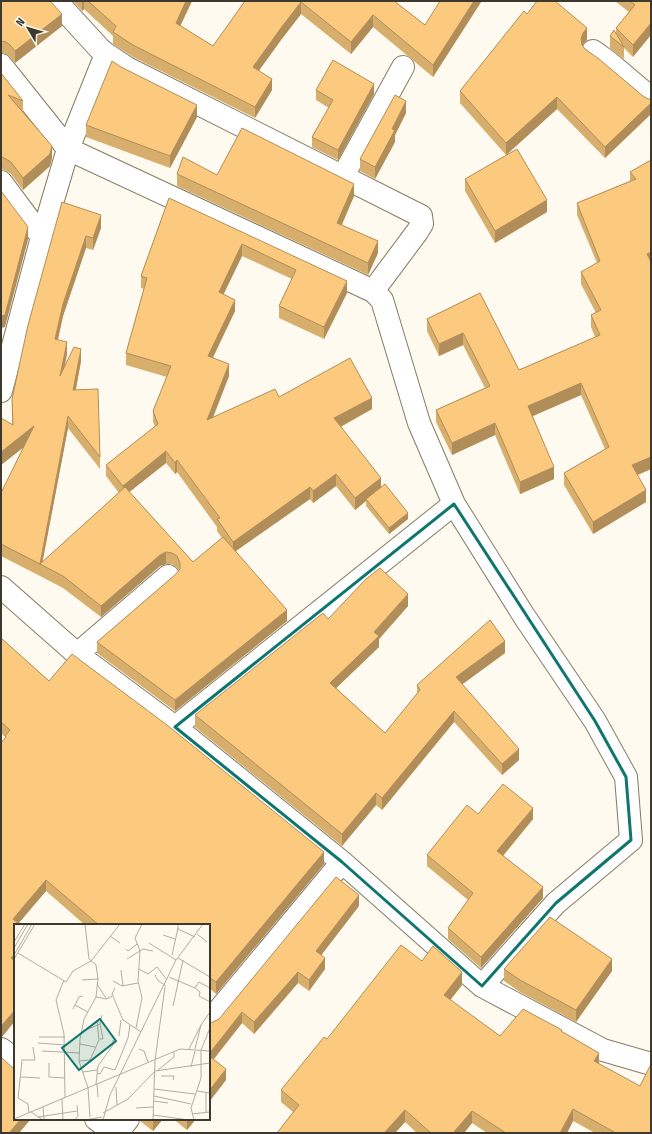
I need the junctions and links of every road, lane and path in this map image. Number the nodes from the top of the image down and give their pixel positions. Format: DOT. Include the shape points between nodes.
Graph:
graph roads {
  1 [pos="56,1"];
  2 [pos="593,51"];
  3 [pos="106,54"];
  4 [pos="1,65"];
  5 [pos="403,67"];
  6 [pos="651,98"];
  7 [pos="68,149"];
  8 [pos="343,176"];
  9 [pos="1,182"];
  10 [pos="42,237"];
  11 [pos="373,291"];
  12 [pos="1,391"];
  13 [pos="454,504"];
  14 [pos="168,576"];
  15 [pos="1,587"];
  16 [pos="77,654"];
  17 [pos="175,727"];
  18 [pos="342,862"];
  19 [pos="482,986"];
  20 [pos="210,1021"];
  21 [pos="1,1049"];
  22 [pos="14,1058"];
  23 [pos="651,1064"];
  24 [pos="97,1120"];
  25 [pos="127,1120"];
  26 [pos="116,1133"];
  1 -- 3 [label="street"];
  2 -- 6 [label="street"];
  3 -- 7 [label="street"];
  3 -- 8 [label="street" via="127,68"];
  4 -- 7 [label="street"];
  5 -- 8 [label="street"];
  7 -- 10 [label="street"];
  7 -- 11 [label="street"];
  8 -- 11 [label="street" via="421,216 422,224 417,232"];
  9 -- 10 [label="street"];
  10 -- 12 [label="street"];
  11 -- 13 [label="street" via="382,300 419,423"];
  13 -- 17 [label="street"];
  13 -- 19 [label="street" via="524,616 595,721 626,777 631,840 556,903"];
  14 -- 16 [label="street"];
  15 -- 16 [label="street"];
  16 -- 17 [label="street"];
  17 -- 18 [label="street"];
  18 -- 19 [label="street"];
  18 -- 20 [label="street"];
  19 -- 23 [label="street" via="603,1050"];
  21 -- 22 [label="street"];
  24 -- 26 [label="street"];
  25 -- 26 [label="street"];
}
